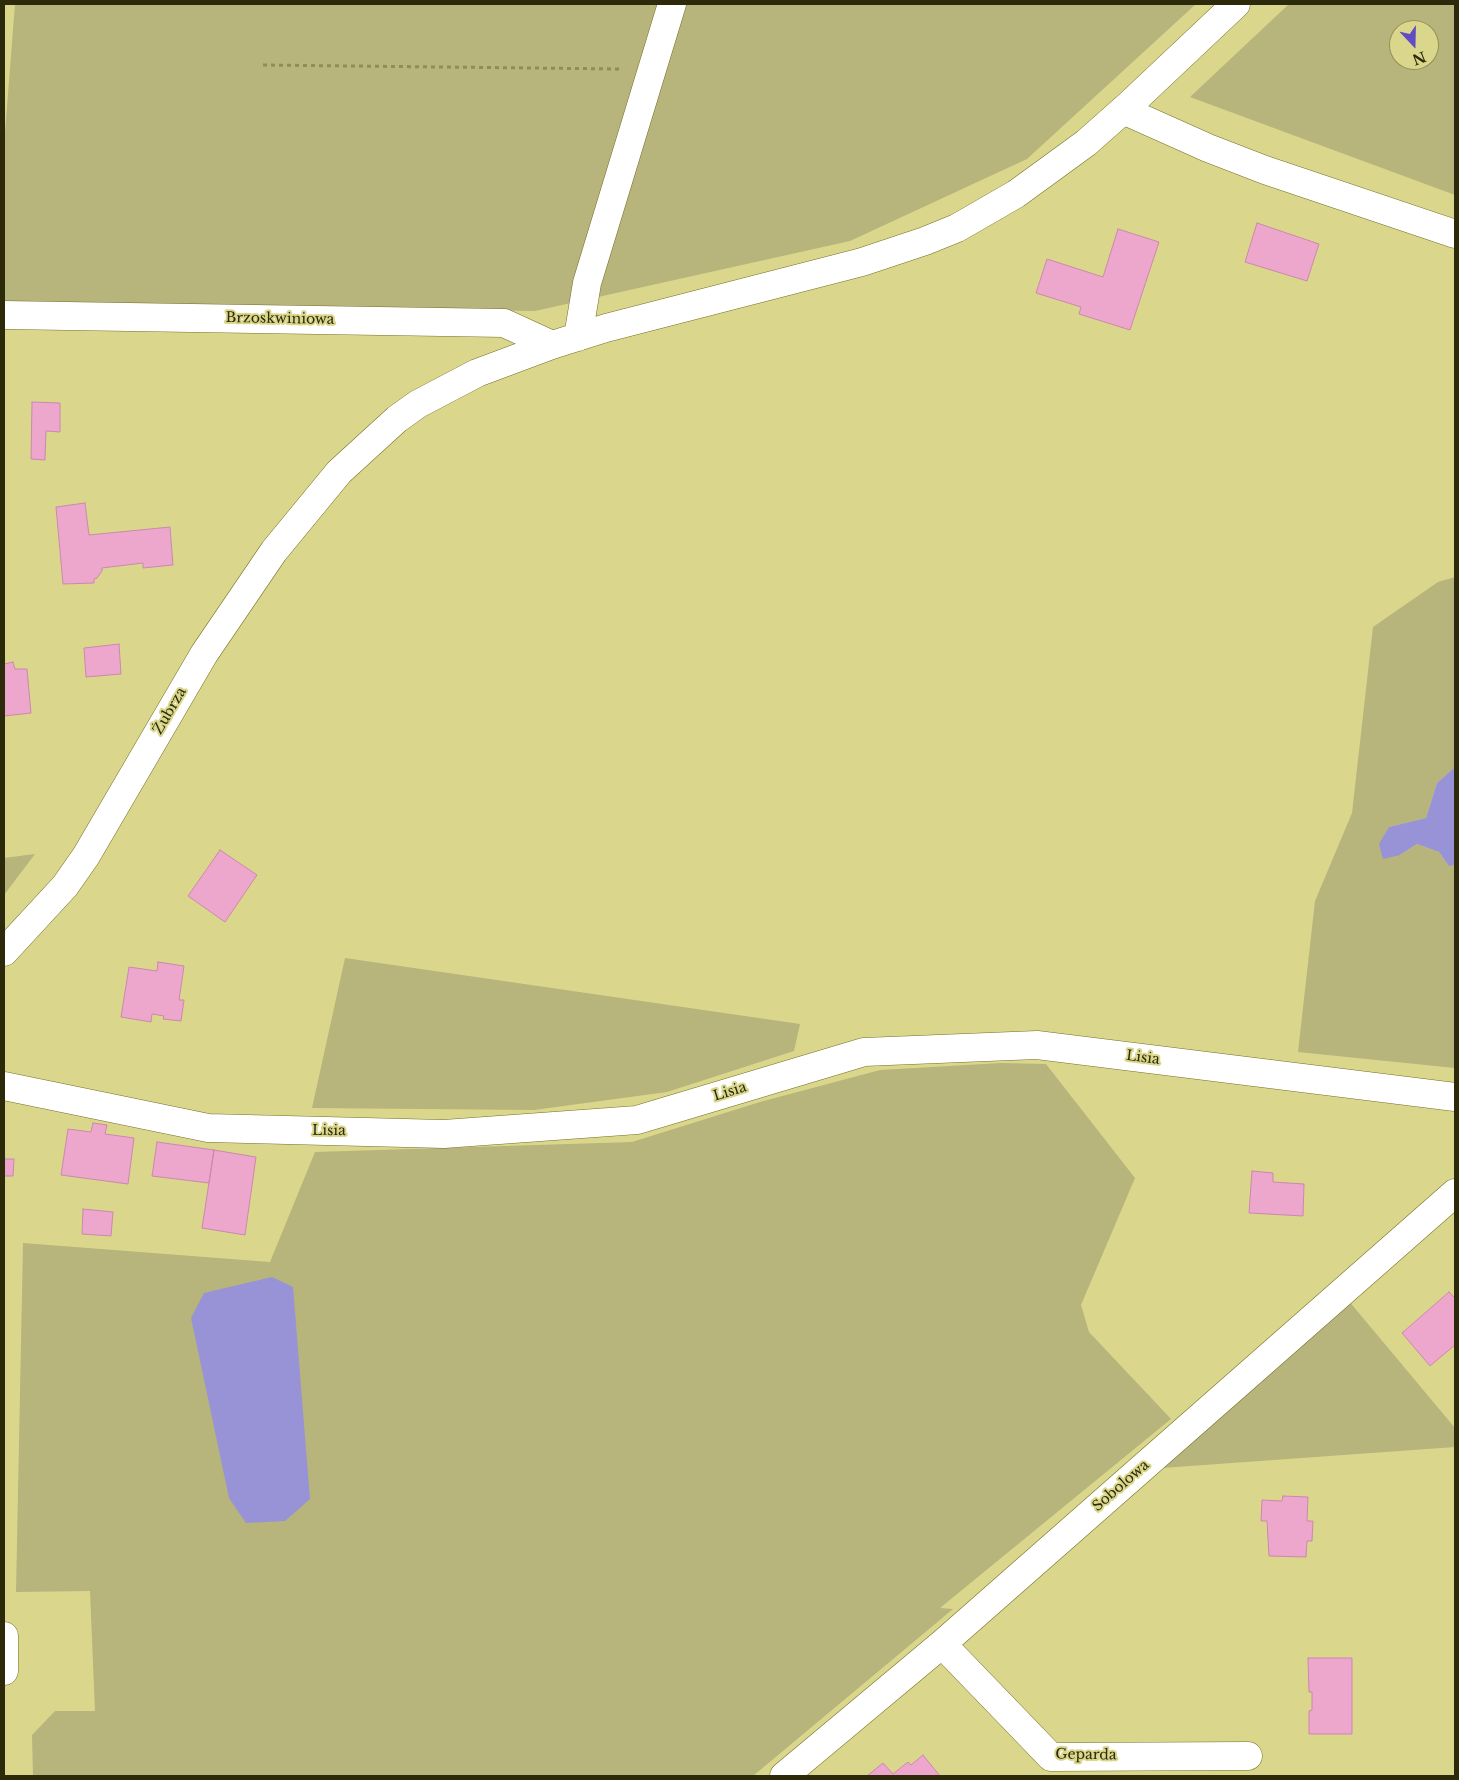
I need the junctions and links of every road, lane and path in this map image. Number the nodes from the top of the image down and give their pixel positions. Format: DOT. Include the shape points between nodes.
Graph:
graph roads {
  1 [pos="672,4"];
  2 [pos="1236,4"];
  3 [pos="263,65"];
  4 [pos="652,69"];
  5 [pos="1123,110"];
  6 [pos="1455,234"];
  7 [pos="4,315"];
  8 [pos="578,337"];
  9 [pos="552,345"];
  10 [pos="4,952"];
  11 [pos="4,1086"];
  12 [pos="1455,1097"];
  13 [pos="1455,1193"];
  14 [pos="4,1636"];
  15 [pos="942,1644"];
  16 [pos="4,1671"];
  17 [pos="1248,1756"];
  18 [pos="784,1776"];
  1 -- 4 [label="street"];
  2 -- 5 [label="street, Żubrza"];
  3 -- 4 [label="path"];
  4 -- 8 [label="street" via="587,283"];
  5 -- 6 [label="street" via="1265,170"];
  5 -- 8 [label="street, Żubrza" via="1047,173 1016,194 978,217 925,241 862,262"];
  7 -- 9 [label="street, Brzoskwiniowa" via="504,323"];
  8 -- 9 [label="street, Żubrza"];
  9 -- 10 [label="street, Żubrza" via="477,373 418,404 378,434 339,472 236,603 70,878"];
  11 -- 12 [label="street, Lisia" via="208,1128 444,1134 637,1120 864,1052 1037,1045"];
  13 -- 15 [label="street, Sobolowa"];
  14 -- 16 [label="street"];
  15 -- 17 [label="street, Geparda" via="1051,1757"];
  15 -- 18 [label="street, Sobolowa"];
}
